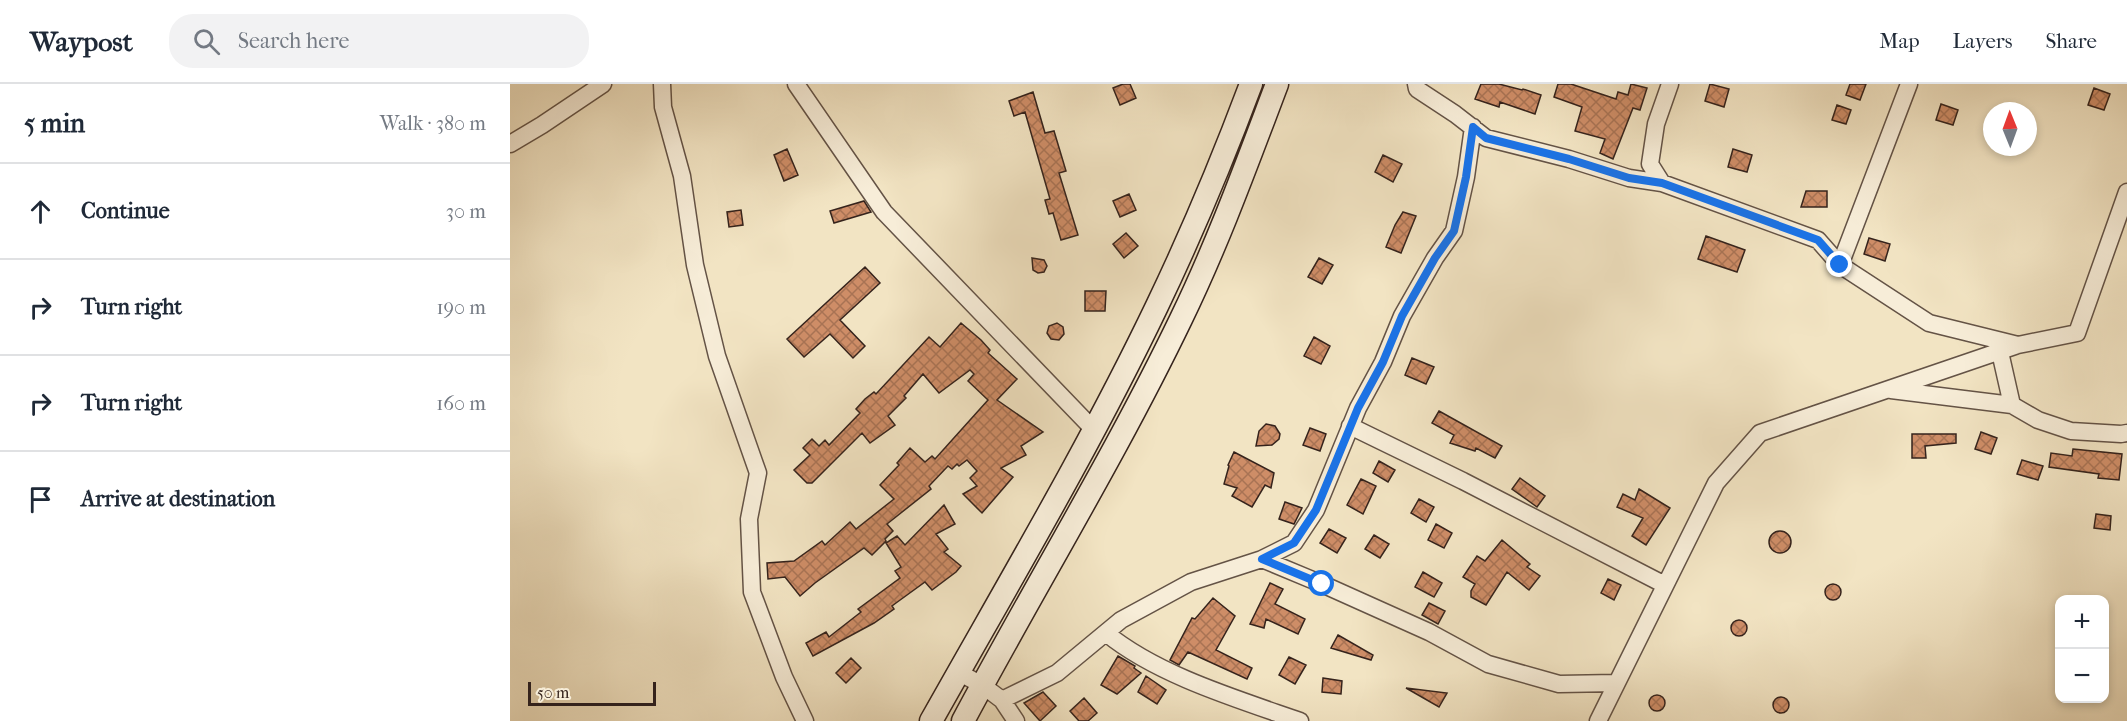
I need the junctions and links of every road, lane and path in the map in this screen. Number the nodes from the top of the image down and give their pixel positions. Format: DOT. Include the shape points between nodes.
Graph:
graph roads {
  1 [pos="603,84"];
  2 [pos="662,84"];
  3 [pos="796,84"];
  4 [pos="1251,84"];
  5 [pos="1277,84"];
  6 [pos="1416,84"];
  7 [pos="1670,84"];
  8 [pos="1909,84"];
  9 [pos="1473,127"];
  10 [pos="510,144"];
  11 [pos="1662,183"];
  12 [pos="2127,192"];
  13 [pos="1840,265"];
  14 [pos="2018,345"];
  15 [pos="2000,351"];
  16 [pos="1886,390"];
  17 [pos="2012,405"];
  18 [pos="1350,426"];
  19 [pos="1094,430"];
  20 [pos="2127,433"];
  21 [pos="1262,559"];
  22 [pos="1665,585"];
  23 [pos="1106,633"];
  24 [pos="958,672"];
  25 [pos="1616,683"];
  26 [pos="982,685"];
  27 [pos="1002,700"];
  28 [pos="805,721"];
  29 [pos="931,721"];
  30 [pos="963,721"];
  31 [pos="1016,721"];
  32 [pos="1300,721"];
  33 [pos="1598,721"];
  1 -- 10 [label="street"];
  2 -- 28 [label="street" via="663,106 682,176 695,265 717,356 758,473 749,519 753,591 784,677"];
  3 -- 19 [label="street" via="884,212"];
  4 -- 19 [label="main road" via="1218,173"];
  5 -- 26 [label="main road" via="1182,317 1117,445"];
  6 -- 9 [label="street"];
  7 -- 11 [label="street" via="1656,124 1650,164"];
  8 -- 13 [label="street"];
  9 -- 11 [label="street" via="1486,138 1629,178"];
  9 -- 18 [label="street" via="1454,231 1402,316"];
  11 -- 13 [label="street" via="1818,240"];
  12 -- 14 [label="street" via="2077,333"];
  13 -- 14 [label="street" via="1929,323"];
  14 -- 15 [label="street"];
  15 -- 16 [label="street"];
  15 -- 17 [label="street"];
  16 -- 17 [label="street"];
  16 -- 22 [label="street" via="1760,433 1716,483"];
  17 -- 20 [label="street" via="2038,420 2071,431"];
  18 -- 21 [label="street" via="1316,510 1294,543"];
  18 -- 22 [label="street"];
  19 -- 24 [label="main road"];
  21 -- 23 [label="street" via="1191,582 1121,620"];
  21 -- 25 [label="street" via="1429,632 1488,664 1559,684"];
  22 -- 25 [label="street"];
  23 -- 27 [label="street" via="1057,673"];
  23 -- 32 [label="street" via="1165,669"];
  24 -- 26 [label="street"];
  24 -- 29 [label="main road"];
  25 -- 33 [label="street"];
  26 -- 27 [label="street"];
  26 -- 30 [label="main road"];
  27 -- 31 [label="street"];
}
